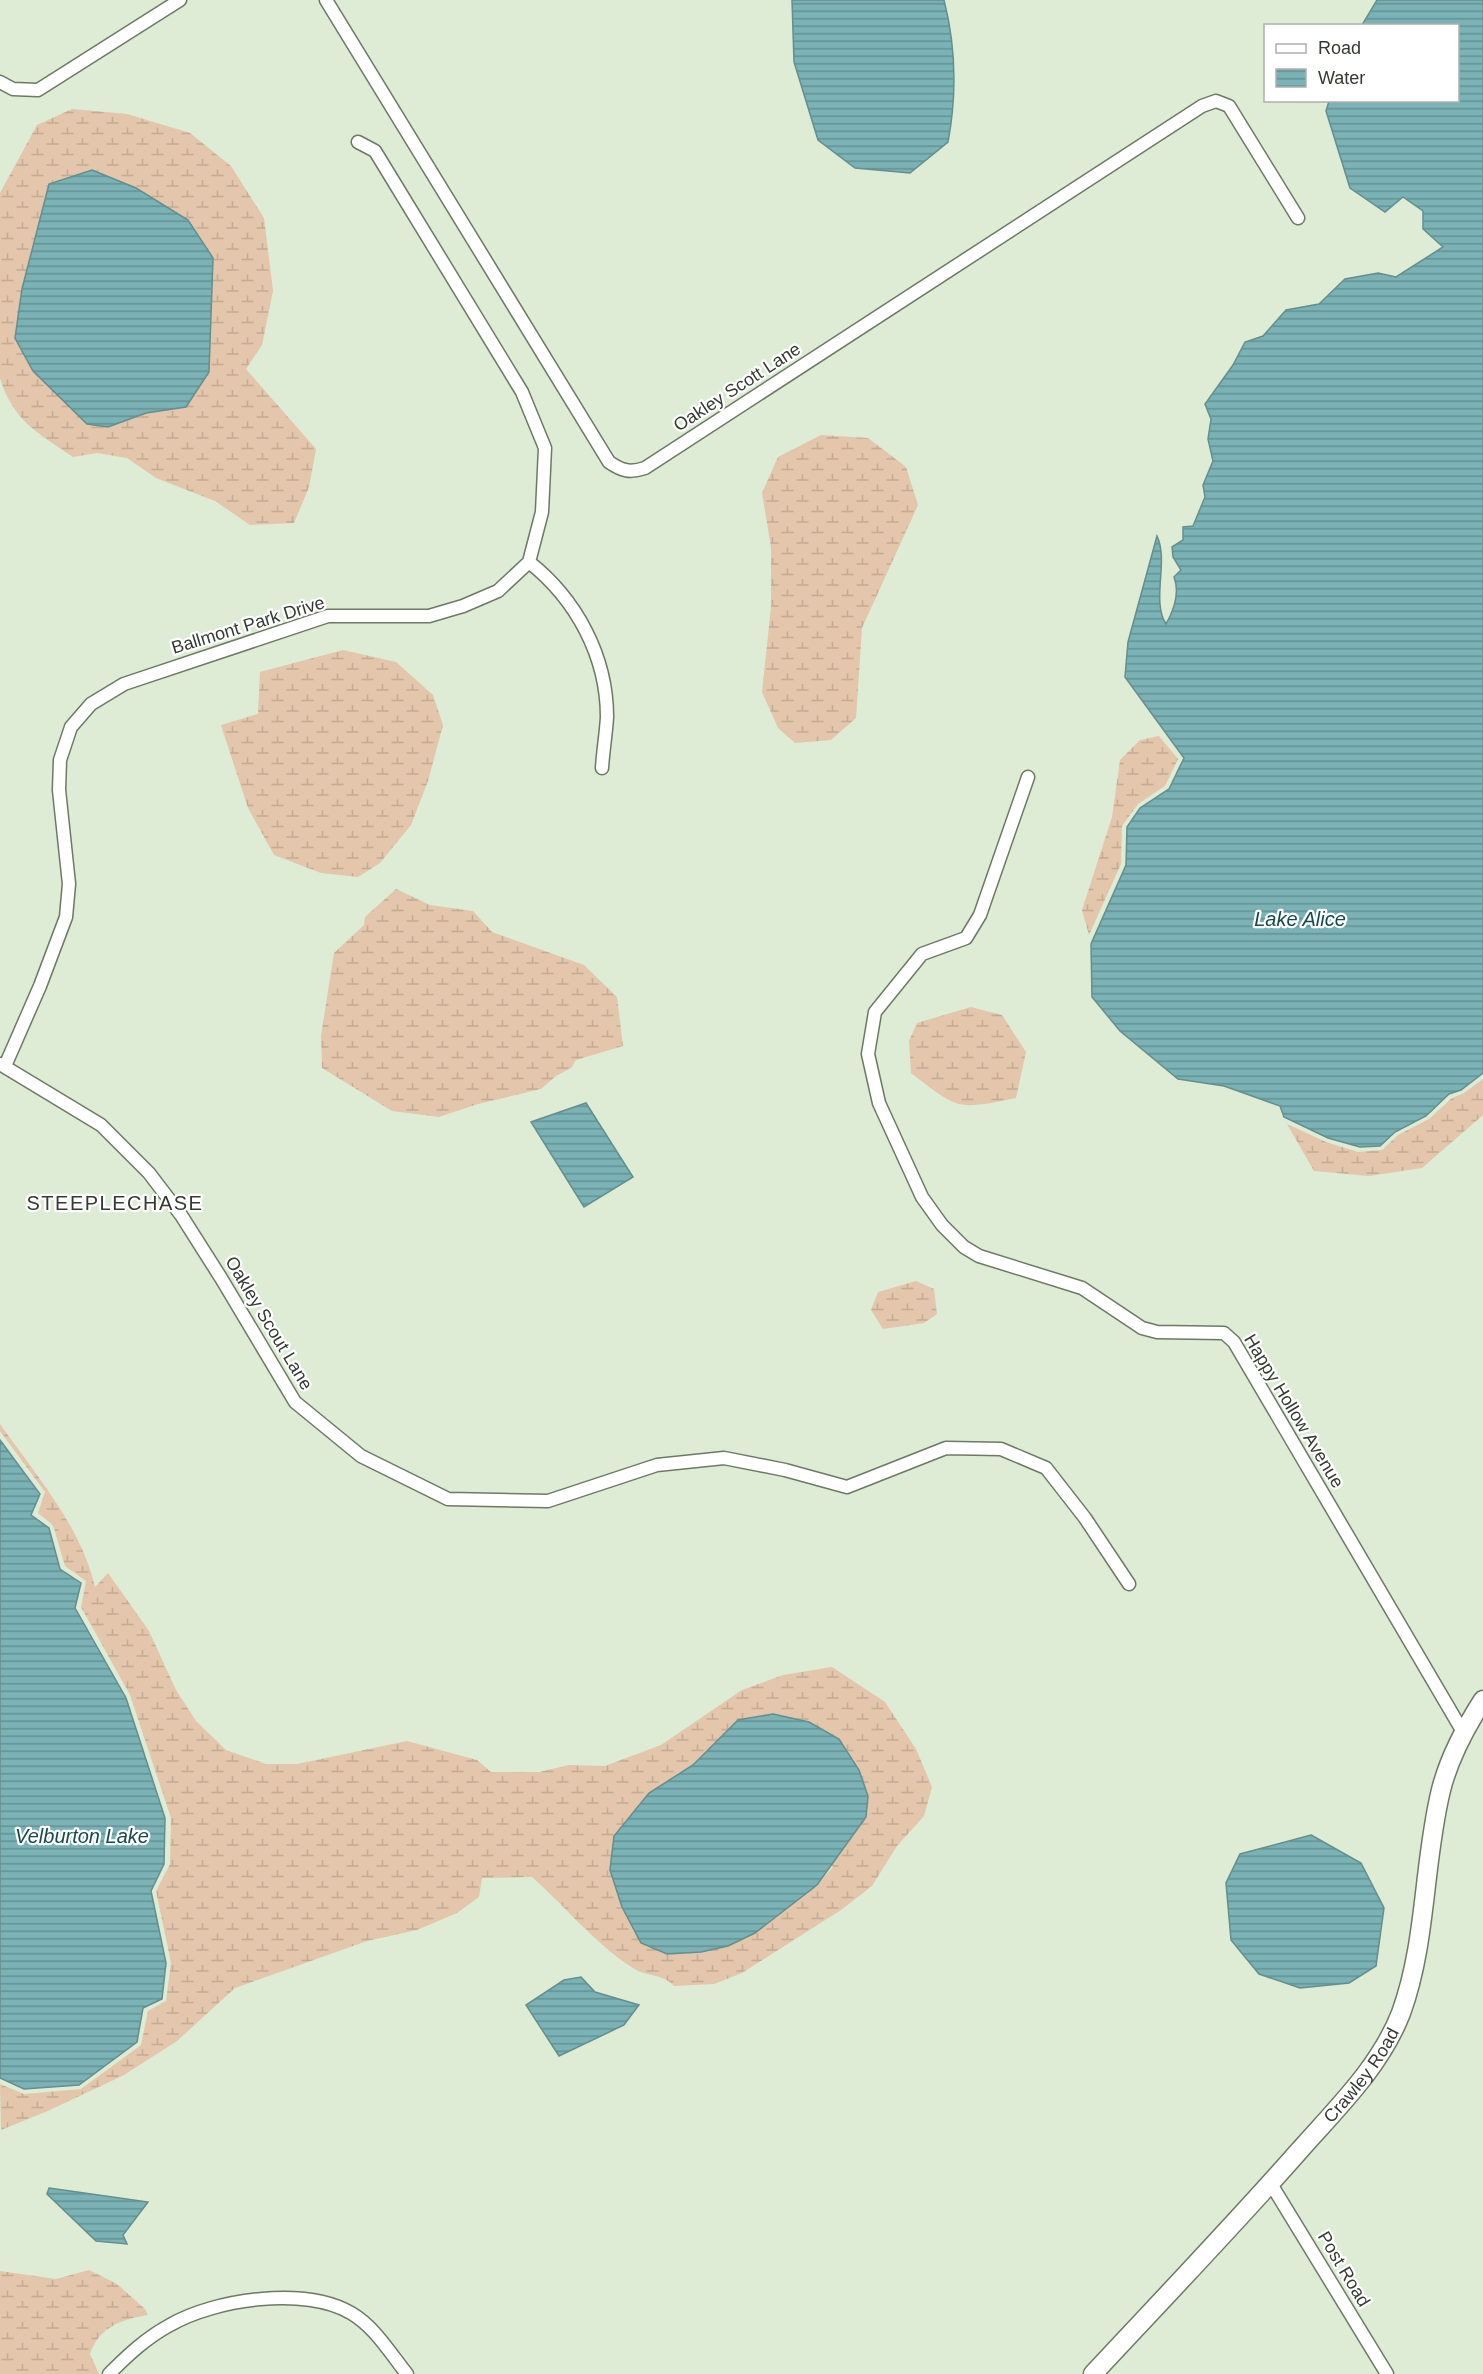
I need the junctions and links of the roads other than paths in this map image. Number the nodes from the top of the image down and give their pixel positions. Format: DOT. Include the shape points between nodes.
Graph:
graph roads {
  1 [pos="180,0"];
  2 [pos="326,0"];
  3 [pos="0,82"];
  4 [pos="358,142"];
  5 [pos="1298,218"];
  6 [pos="529,562"];
  7 [pos="602,768"];
  8 [pos="1028,777"];
  9 [pos="3,1065"];
  10 [pos="1129,1584"];
  11 [pos="1483,1700"];
  12 [pos="1463,1732"];
  13 [pos="1271,2184"];
  14 [pos="109,2374"];
  15 [pos="407,2374"];
  16 [pos="1093,2374"];
  17 [pos="1387,2374"];
  1 -- 3 [label="street" via="38,90 13,89"];
  2 -- 5 [label="street, Oakley Scott Lane" via="609,462 621,470 634,472 645,468 1202,106 1216,101 1229,106"];
  4 -- 6 [label="street" via="375,151 522,392 545,448 542,513"];
  6 -- 7 [label="street" via="553,580 582,621 596,651 607,717"];
  6 -- 9 [label="street, Ballmont Park Drive" via="498,591 463,606 429,616 328,616 124,684 91,704 71,727 60,760 59,790 69,884 66,917 40,986"];
  8 -- 12 [label="street, Happy Hollow Avenue" via="980,915 966,938 922,954 875,1012 868,1054 879,1103 902,1157 922,1197 942,1225 979,1256 1082,1288 1142,1328 1157,1332 1224,1333 1234,1342"];
  9 -- 10 [label="street, Oakley Scout Lane" via="101,1125 149,1173 210,1261 295,1402 361,1456 448,1500 548,1501 657,1465 724,1458 847,1488 946,1448 1001,1449 1046,1468"];
  11 -- 12 [label="street, Crawley Road"];
  12 -- 13 [label="street, Crawley Road" via="1441,1789 1411,1979 1400,2014 1364,2078"];
  13 -- 16 [label="street, Crawley Road"];
  13 -- 17 [label="street, Post Road"];
  14 -- 15 [label="street" via="139,2345 172,2324 221,2306 268,2298 306,2298 330,2303 353,2314 372,2329"];
}
